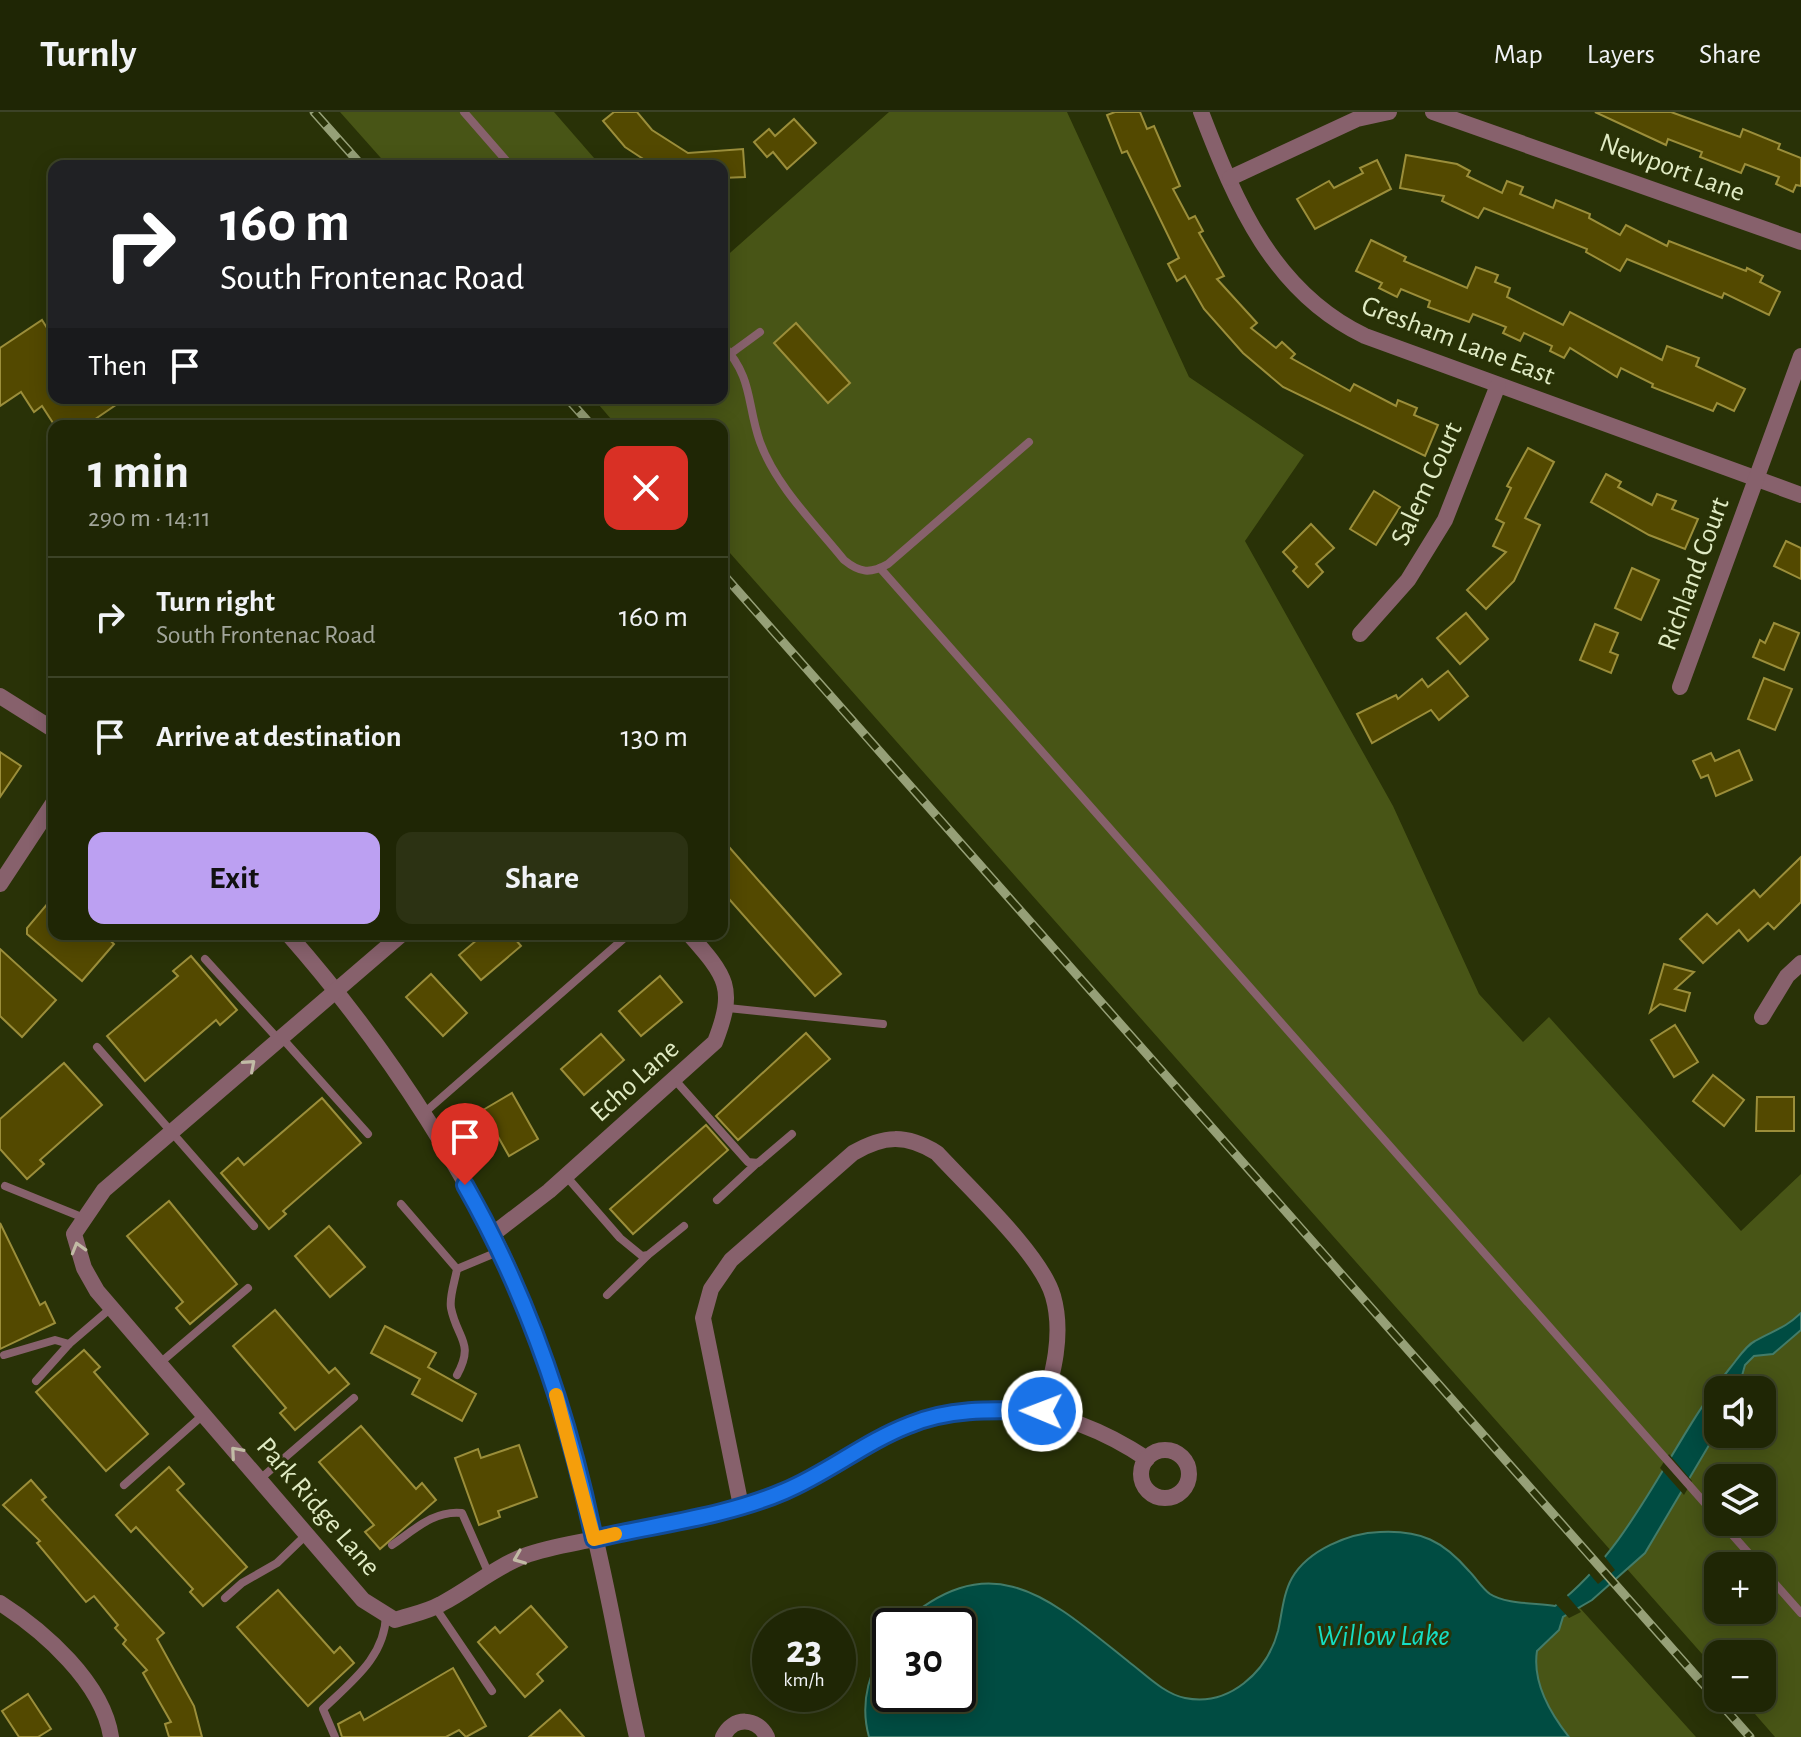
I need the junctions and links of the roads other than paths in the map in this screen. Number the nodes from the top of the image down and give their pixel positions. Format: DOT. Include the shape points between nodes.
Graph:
graph roads {
  1 [pos="464,112"];
  2 [pos="1201,112"];
  3 [pos="1389,112"];
  4 [pos="1433,112"];
  5 [pos="506,160"];
  6 [pos="1230,178"];
  7 [pos="1801,242"];
  8 [pos="760,332"];
  9 [pos="728,352"];
  10 [pos="730,354"];
  11 [pos="1801,356"];
  12 [pos="1498,385"];
  13 [pos="1029,442"];
  14 [pos="1757,479"];
  15 [pos="1801,495"];
  16 [pos="880,568"];
  17 [pos="1360,634"];
  18 [pos="1680,687"];
  19 [pos="0,696"];
  20 [pos="48,726"];
  21 [pos="48,811"];
  22 [pos="0,884"];
  23 [pos="293,940"];
  24 [pos="395,940"];
  25 [pos="622,940"];
  26 [pos="694,940"];
  27 [pos="205,959"];
  28 [pos="1801,963"];
  29 [pos="338,990"];
  30 [pos="728,1008"];
  31 [pos="1762,1017"];
  32 [pos="883,1024"];
  33 [pos="280,1039"];
  34 [pos="97,1047"];
  35 [pos="675,1080"];
  36 [pos="424,1113"];
  37 [pos="171,1134"];
  38 [pos="368,1134"];
  39 [pos="792,1134"];
  40 [pos="758,1163"];
  41 [pos="566,1176"];
  42 [pos="5,1186"];
  43 [pos="717,1200"];
  44 [pos="401,1204"];
  45 [pos="84,1218"];
  46 [pos="254,1226"];
  47 [pos="684,1226"];
  48 [pos="493,1234"];
  49 [pos="500,1251"];
  50 [pos="648,1255"];
  51 [pos="457,1269"];
  52 [pos="248,1288"];
  53 [pos="607,1295"];
  54 [pos="112,1308"];
  55 [pos="69,1344"];
  56 [pos="4,1355"];
  57 [pos="160,1363"];
  58 [pos="457,1375"];
  59 [pos="36,1381"];
  60 [pos="354,1398"];
  61 [pos="1042,1411"];
  62 [pos="203,1414"];
  63 [pos="1147,1459"];
  64 [pos="259,1480"];
  65 [pos="124,1485"];
  66 [pos="1704,1503"];
  67 [pos="741,1506"];
  68 [pos="306,1535"];
  69 [pos="1734,1536"];
  70 [pos="594,1539"];
  71 [pos="392,1545"];
  72 [pos="1748,1552"];
  73 [pos="488,1572"];
  74 [pos="1776,1584"];
  75 [pos="225,1598"];
  76 [pos="0,1603"];
  77 [pos="435,1607"];
  78 [pos="1801,1613"];
  79 [pos="387,1614"];
  80 [pos="492,1691"];
  81 [pos="111,1737"];
  82 [pos="335,1737"];
  83 [pos="637,1737"];
  84 [pos="723,1737"];
  85 [pos="767,1737"];
  1 -- 5 [label="lane"];
  2 -- 6 [label="street, Gresham Lane East"];
  3 -- 6 [label="street" via="1357,119"];
  4 -- 7 [label="street, Newport Lane"];
  6 -- 12 [label="street, Gresham Lane East" via="1268,254 1311,304 1365,336"];
  8 -- 10 [label="lane"];
  9 -- 10 [label="lane"];
  10 -- 16 [label="lane" via="739,363 760,443 779,477 844,560 857,570"];
  11 -- 14 [label="street, Richland Court"];
  12 -- 14 [label="street, Gresham Lane East"];
  12 -- 17 [label="street, Salem Court" via="1445,520 1408,580"];
  13 -- 16 [label="lane"];
  14 -- 15 [label="street, Gresham Lane East"];
  14 -- 18 [label="street, Richland Court"];
  16 -- 66 [label="lane"];
  19 -- 20 [label="street"];
  21 -- 22 [label="street"];
  23 -- 29 [label="street"];
  24 -- 29 [label="street"];
  25 -- 36 [label="lane"];
  26 -- 30 [label="street" via="719,970"];
  27 -- 33 [label="lane"];
  28 -- 31 [label="street"];
  29 -- 33 [label="street"];
  29 -- 36 [label="street"];
  30 -- 32 [label="lane"];
  30 -- 35 [label="street, Echo Lane" via="715,1042"];
  37 -- 33 [label="street, one-way"];
  33 -- 38 [label="lane"];
  34 -- 37 [label="lane"];
  35 -- 40 [label="lane" via="743,1158"];
  35 -- 41 [label="street, Echo Lane"];
  36 -- 48 [label="street"];
  37 -- 45 [label="street" via="104,1190"];
  37 -- 46 [label="lane"];
  39 -- 40 [label="lane"];
  40 -- 43 [label="lane"];
  41 -- 48 [label="street, Echo Lane"];
  41 -- 50 [label="lane" via="636,1253"];
  42 -- 45 [label="lane"];
  44 -- 51 [label="lane"];
  54 -- 45 [label="street, Park Ridge Lane, one-way" via="84,1268 74,1234"];
  47 -- 50 [label="lane"];
  48 -- 49 [label="street"];
  49 -- 51 [label="lane"];
  49 -- 70 [label="street" via="552,1383"];
  50 -- 53 [label="lane"];
  51 -- 58 [label="lane" via="451,1306 466,1358"];
  52 -- 57 [label="lane"];
  54 -- 55 [label="lane"];
  54 -- 57 [label="street, Park Ridge Lane"];
  55 -- 56 [label="lane" via="55,1340"];
  55 -- 59 [label="lane"];
  57 -- 62 [label="street, Park Ridge Lane"];
  60 -- 64 [label="lane"];
  61 -- 63 [label="street, Park Ridge Lane" via="1114,1437"];
  61 -- 67 [label="street, Park Ridge Lane" via="979,1410 928,1418 878,1439 785,1491"];
  61 -- 67 [label="street" via="1058,1340 1054,1299 1044,1274 937,1153 895,1137 875,1140 853,1153 731,1260 711,1289 703,1318"];
  64 -- 62 [label="street, Park Ridge Lane, one-way"];
  62 -- 65 [label="lane"];
  64 -- 68 [label="street, Park Ridge Lane"];
  67 -- 70 [label="street, Park Ridge Lane"];
  68 -- 75 [label="lane" via="277,1563"];
  68 -- 79 [label="street, Park Ridge Lane" via="353,1589"];
  69 -- 72 [label="lane"];
  70 -- 73 [label="street, Park Ridge Lane, one-way" via="560,1544"];
  70 -- 83 [label="street"];
  71 -- 73 [label="lane" via="433,1517 462,1513"];
  73 -- 77 [label="street, Park Ridge Lane"];
  74 -- 78 [label="lane"];
  76 -- 81 [label="street" via="34,1627 79,1675 100,1704"];
  77 -- 79 [label="street, Park Ridge Lane" via="395,1620"];
  77 -- 80 [label="lane"];
  79 -- 82 [label="lane" via="386,1637 368,1665 323,1709"];
  84 -- 85 [label="street" via="731,1725 746,1721 761,1727"];
}
